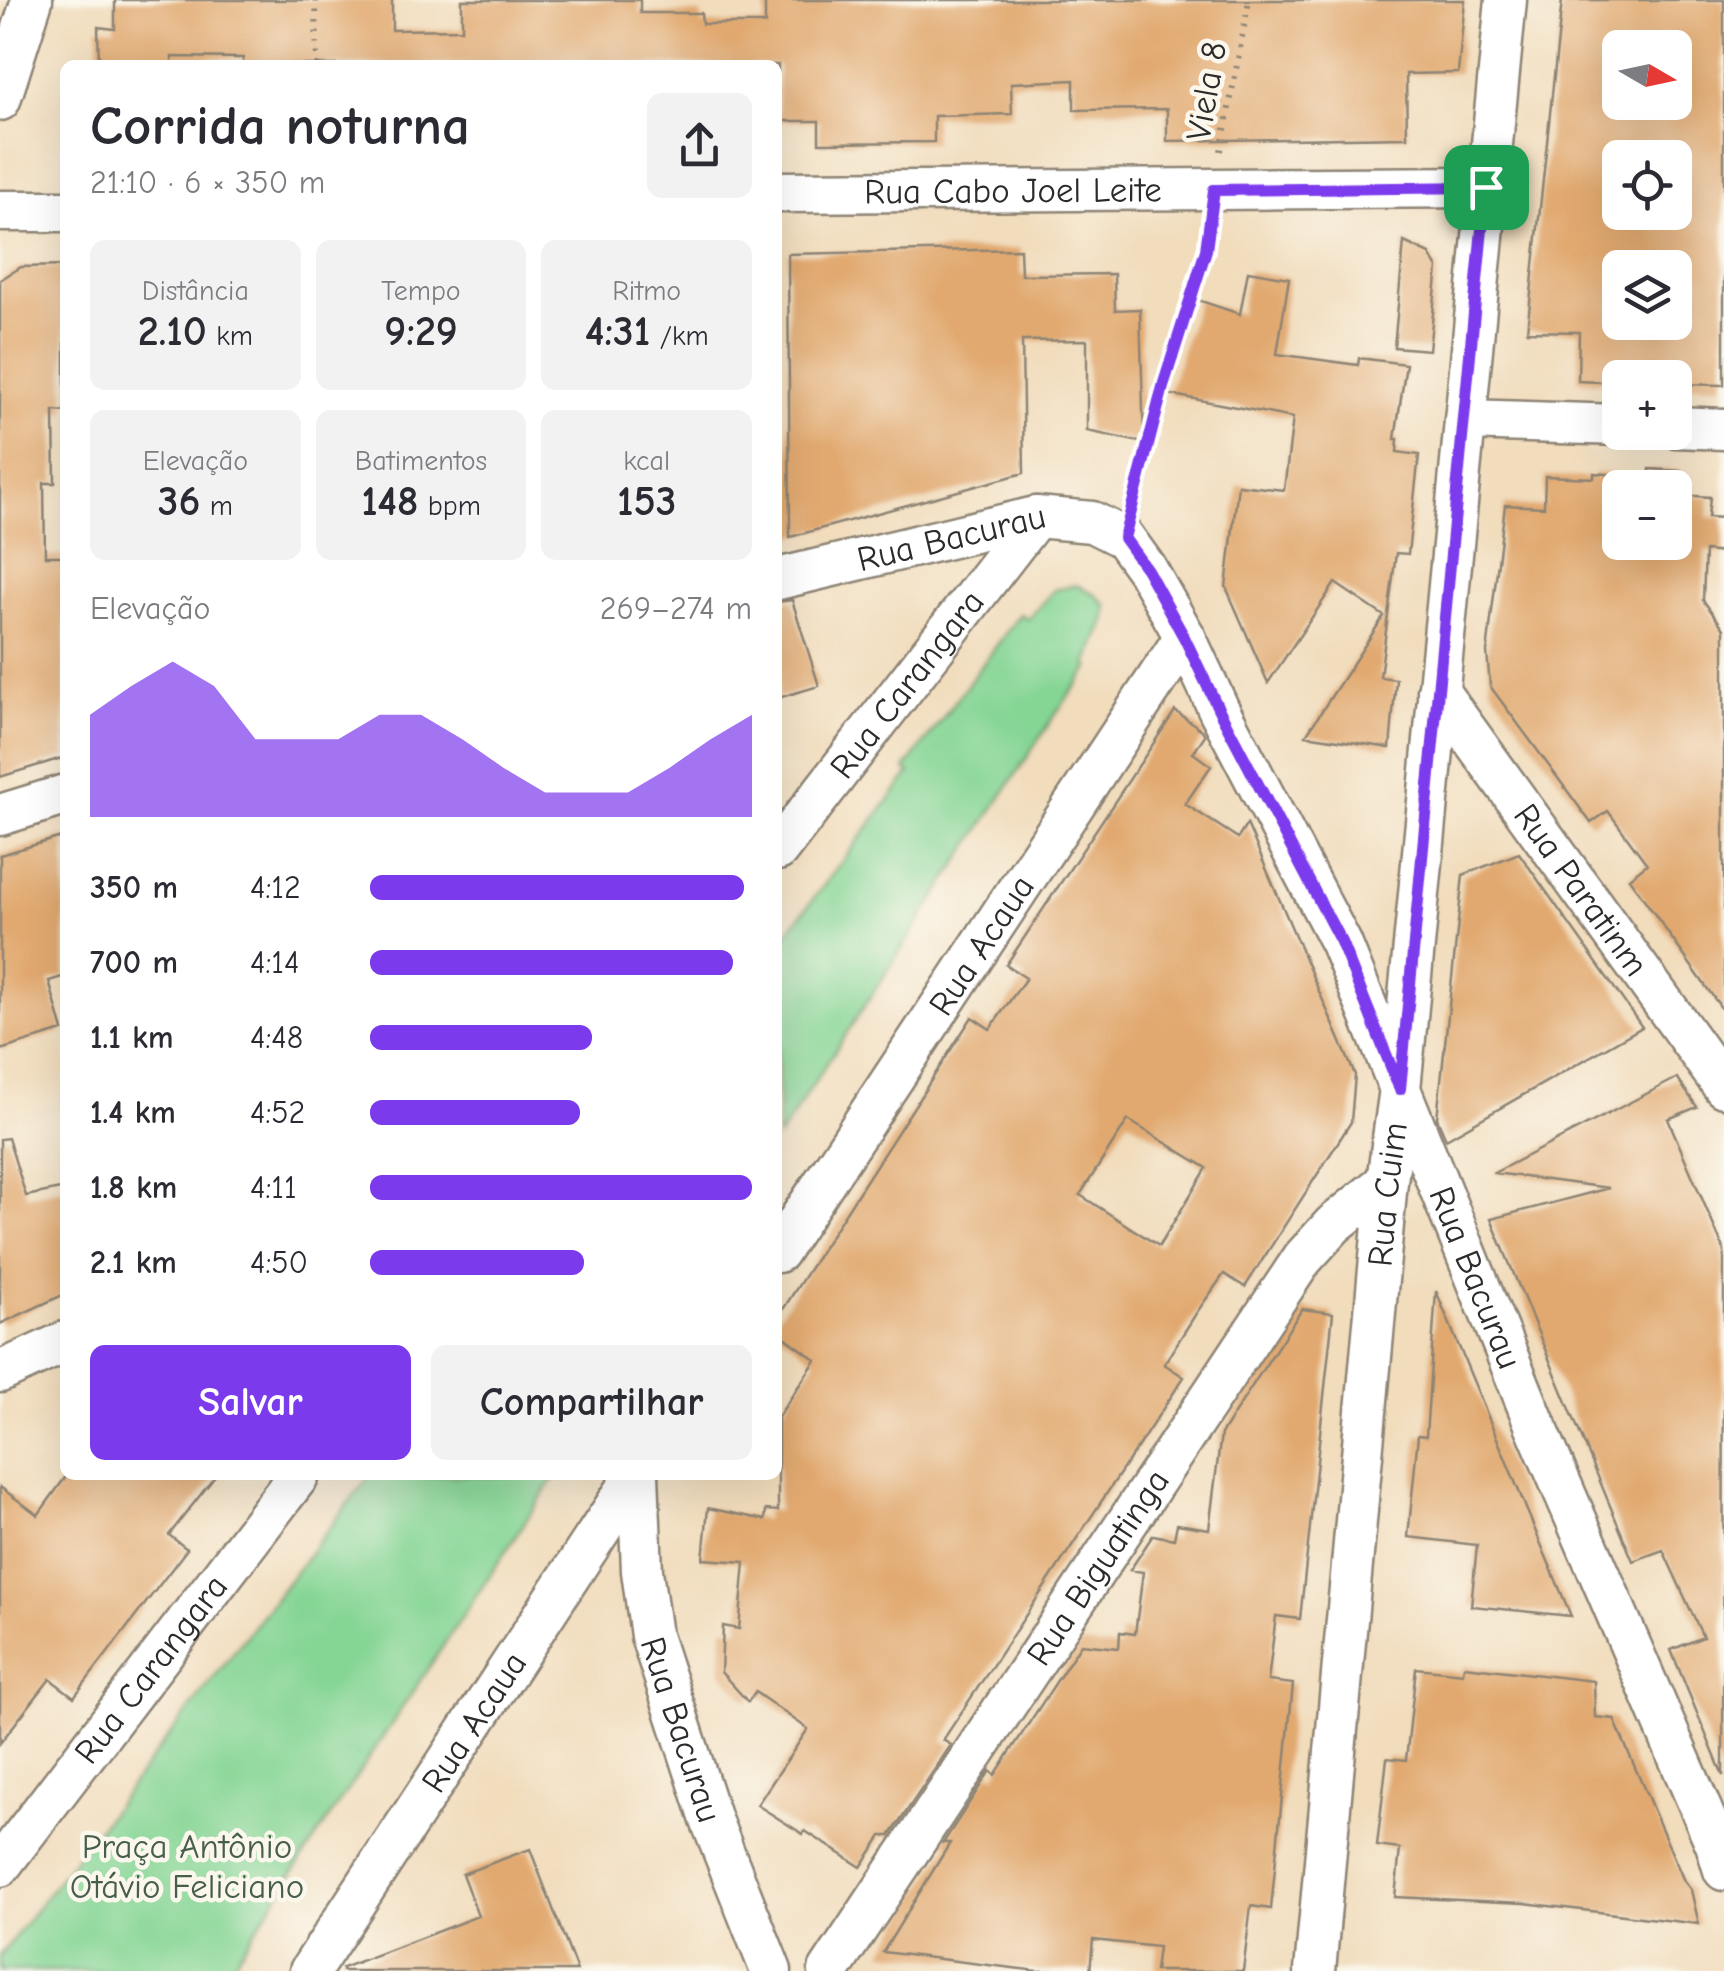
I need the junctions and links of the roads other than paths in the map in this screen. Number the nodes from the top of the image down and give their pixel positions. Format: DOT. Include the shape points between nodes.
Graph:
graph roads {
  1 [pos="32,0"];
  2 [pos="1506,0"];
  3 [pos="0,100"];
  4 [pos="1486,187"];
  5 [pos="782,192"];
  6 [pos="0,211"];
  7 [pos="60,211"];
  8 [pos="1464,420"];
  9 [pos="1602,424"];
  10 [pos="1692,428"];
  11 [pos="1724,429"];
  12 [pos="1036,517"];
  13 [pos="782,578"];
  14 [pos="1184,637"];
  15 [pos="1438,690"];
  16 [pos="60,797"];
  17 [pos="0,815"];
  18 [pos="782,845"];
  19 [pos="1724,1087"];
  20 [pos="1400,1089"];
  21 [pos="1387,1181"];
  22 [pos="782,1246"];
  23 [pos="60,1344"];
  24 [pos="0,1372"];
  25 [pos="295,1480"];
  26 [pos="634,1480"];
  27 [pos="637,1480"];
  28 [pos="0,1866"];
  29 [pos="1724,1870"];
  30 [pos="310,1971"];
  31 [pos="771,1971"];
  32 [pos="828,1971"];
  33 [pos="1315,1971"];
  1 -- 3 [label="street"];
  2 -- 4 [label="street, Rua Cuim"];
  4 -- 5 [label="street, Rua Cabo Joel Leite"];
  4 -- 8 [label="street, Rua Cuim"];
  6 -- 7 [label="street"];
  8 -- 9 [label="street"];
  8 -- 15 [label="street, Rua Cuim"];
  10 -- 11 [label="street"];
  12 -- 13 [label="street, Rua Bacurau"];
  12 -- 14 [label="street, Rua Bacurau" via="1092,522 1124,538"];
  12 -- 18 [label="street, Rua Carangara"];
  14 -- 20 [label="street, Rua Bacurau" via="1341,942"];
  14 -- 22 [label="street, Rua Acaua"];
  15 -- 19 [label="street, Rua Paratinm"];
  15 -- 20 [label="street, Rua Cuim"];
  16 -- 17 [label="street"];
  20 -- 21 [label="street, Rua Cuim"];
  20 -- 29 [label="street, Rua Bacurau"];
  21 -- 32 [label="street, Rua Biguatinga" via="1303,1258"];
  21 -- 33 [label="street, Rua Cuim"];
  23 -- 24 [label="street"];
  25 -- 28 [label="street, Rua Carangara"];
  26 -- 30 [label="street, Rua Acaua"];
  27 -- 31 [label="street, Rua Bacurau" via="651,1636 711,1820"];
}
